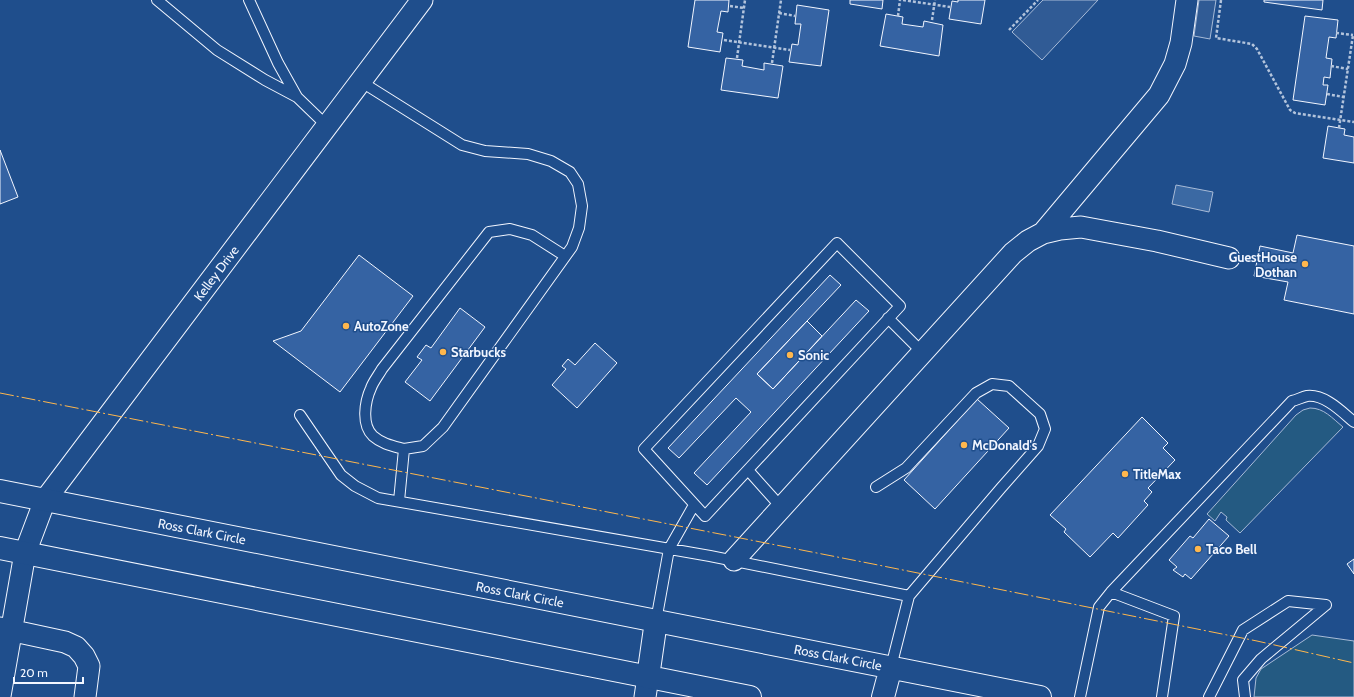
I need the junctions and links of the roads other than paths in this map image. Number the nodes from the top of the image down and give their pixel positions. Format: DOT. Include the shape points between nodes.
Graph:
graph roads {
  1 [pos="157,0"];
  2 [pos="249,0"];
  3 [pos="422,0"];
  4 [pos="1187,0"];
  5 [pos="360,81"];
  6 [pos="297,97"];
  7 [pos="327,126"];
  8 [pos="1043,233"];
  9 [pos="565,256"];
  10 [pos="1229,258"];
  11 [pos="888,318"];
  12 [pos="922,352"];
  13 [pos="300,415"];
  14 [pos="1354,422"];
  15 [pos="404,449"];
  16 [pos="748,470"];
  17 [pos="876,487"];
  18 [pos="0,491"];
  19 [pos="45,500"];
  20 [pos="399,501"];
  21 [pos="694,505"];
  22 [pos="782,508"];
  23 [pos="0,548"];
  24 [pos="669,549"];
  25 [pos="25,553"];
  26 [pos="734,560"];
  27 [pos="1111,592"];
  28 [pos="909,596"];
  29 [pos="656,621"];
  30 [pos="6,629"];
  31 [pos="891,668"];
  32 [pos="646,687"];
  33 [pos="0,696"];
  34 [pos="85,697"];
  35 [pos="750,697"];
  36 [pos="883,697"];
  37 [pos="1040,697"];
  38 [pos="1080,697"];
  39 [pos="1162,697"];
  40 [pos="1209,697"];
  41 [pos="1245,697"];
  1 -- 6 [label="lane" via="216,50"];
  2 -- 6 [label="lane"];
  3 -- 5 [label="street, Kelley Drive"];
  4 -- 8 [label="street" via="1181,43 1175,64 1159,95"];
  5 -- 7 [label="street, Kelley Drive"];
  5 -- 9 [label="lane" via="462,145 485,151 528,154 570,172 578,184 582,206 579,228 572,247"];
  6 -- 7 [label="lane"];
  7 -- 19 [label="street, Kelley Drive"];
  8 -- 10 [label="street" via="1081,227 1158,241"];
  8 -- 12 [label="street" via="1013,253"];
  9 -- 15 [label="lane" via="443,427 422,446"];
  9 -- 15 [label="lane" via="532,235 510,230 489,232 382,370 371,388 366,402 365,422 372,435 384,443"];
  11 -- 12 [label="lane"];
  11 -- 16 [label="lane"];
  11 -- 21 [label="lane" via="900,306 837,243 644,449"];
  12 -- 22 [label="street"];
  13 -- 20 [label="lane" via="341,475 378,498"];
  14 -- 27 [label="lane" via="1319,398 1308,396 1292,401"];
  15 -- 20 [label="lane"];
  16 -- 21 [label="lane" via="705,516"];
  16 -- 22 [label="lane"];
  17 -- 28 [label="lane" via="906,468 976,393 992,384 1009,386 1040,414 1045,429 1038,446"];
  18 -- 19 [label="highway, Ross Clark Circle"];
  19 -- 25 [label="street, Kelley Drive"];
  19 -- 29 [label="highway, Ross Clark Circle"];
  20 -- 24 [label="lane"];
  21 -- 24 [label="lane"];
  22 -- 26 [label="street"];
  23 -- 25 [label="highway"];
  24 -- 26 [label="lane"];
  24 -- 29 [label="lane"];
  25 -- 30 [label="street, Kelley Drive"];
  25 -- 32 [label="highway"];
  26 -- 28 [label="lane"];
  27 -- 38 [label="lane" via="1099,607"];
  27 -- 39 [label="lane" via="1174,616"];
  28 -- 31 [label="lane"];
  29 -- 31 [label="highway, Ross Clark Circle"];
  29 -- 32 [label="highway"];
  30 -- 33 [label="street, Kelley Drive"];
  30 -- 34 [label="street" via="65,642 76,647 89,666"];
  31 -- 36 [label="highway"];
  31 -- 37 [label="highway, Ross Clark Circle"];
  32 -- 35 [label="highway"];
  40 -- 41 [label="lane" via="1243,630 1288,601 1326,605 1261,659 1243,680"];
}
